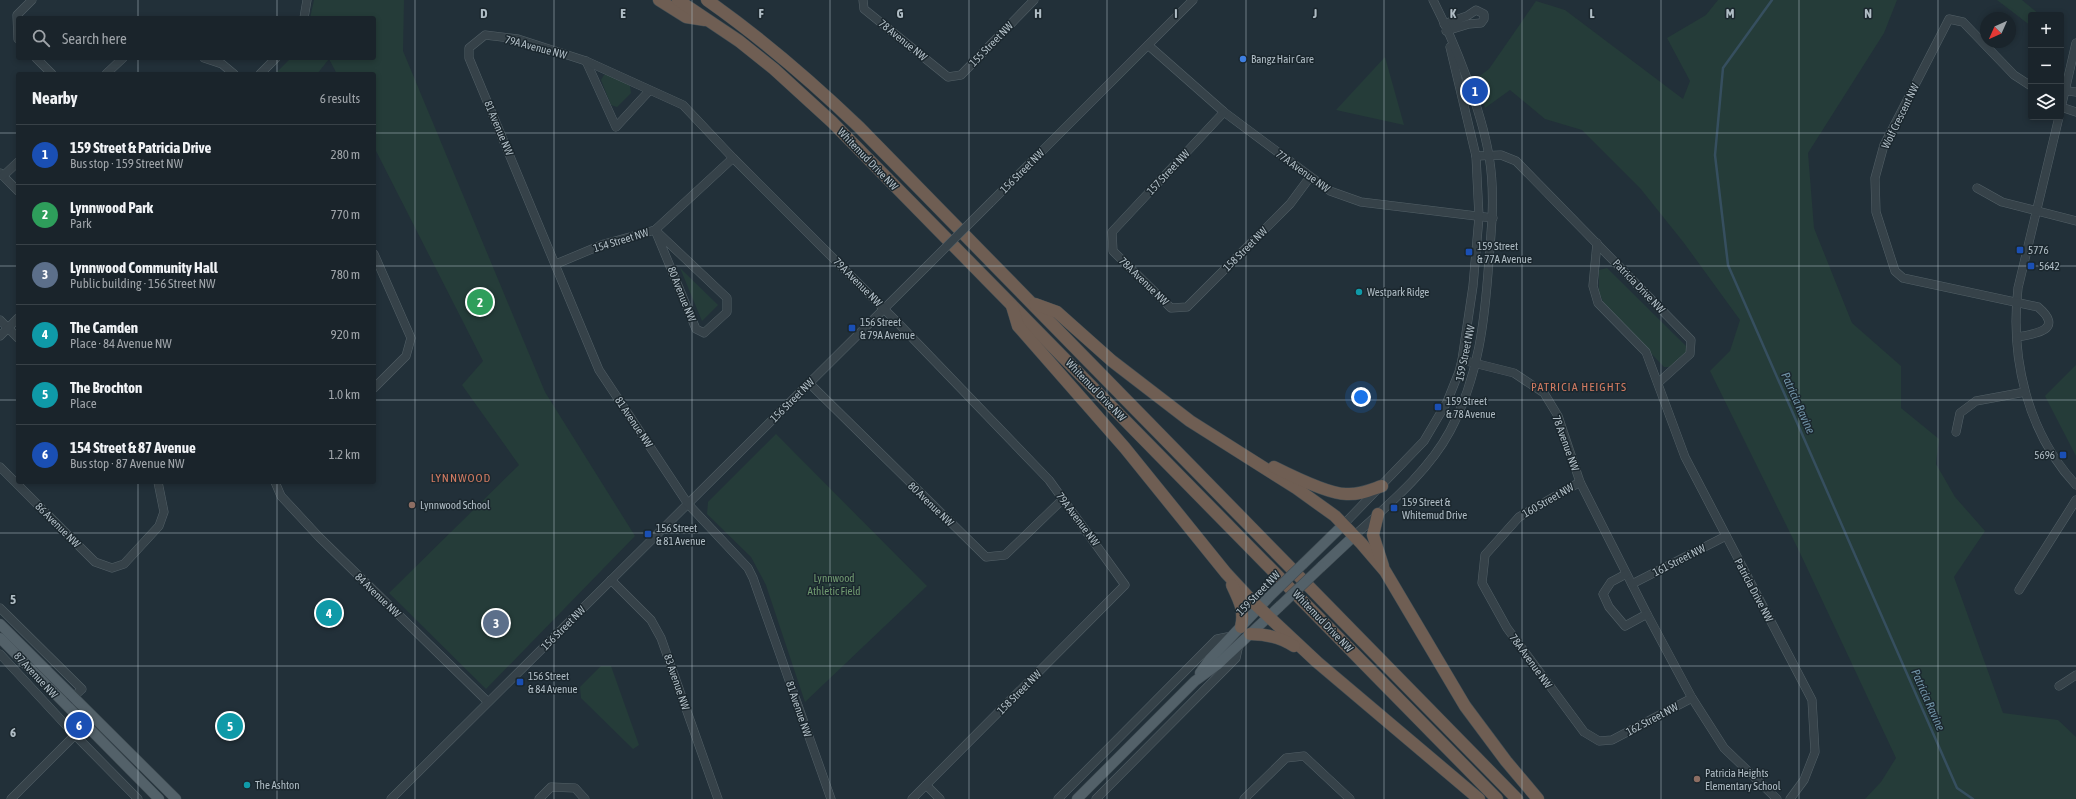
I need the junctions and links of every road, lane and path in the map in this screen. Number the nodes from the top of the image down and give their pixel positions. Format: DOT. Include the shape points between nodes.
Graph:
graph roads {
  1 [pos="32,0"];
  2 [pos="307,0"];
  3 [pos="659,0"];
  4 [pos="678,0"];
  5 [pos="707,0"];
  6 [pos="862,0"];
  7 [pos="1193,0"];
  8 [pos="1433,0"];
  9 [pos="1030,1"];
  10 [pos="17,16"];
  11 [pos="304,16"];
  12 [pos="711,22"];
  13 [pos="1445,27"];
  14 [pos="485,35"];
  15 [pos="2076,43"];
  16 [pos="1148,45"];
  17 [pos="38,60"];
  18 [pos="121,60"];
  19 [pos="210,60"];
  20 [pos="274,60"];
  21 [pos="586,61"];
  22 [pos="50,72"];
  23 [pos="108,72"];
  24 [pos="232,72"];
  25 [pos="262,72"];
  26 [pos="948,77"];
  27 [pos="2028,84"];
  28 [pos="2064,87"];
  29 [pos="649,91"];
  30 [pos="2064,91"];
  31 [pos="2076,92"];
  32 [pos="2064,109"];
  33 [pos="1224,112"];
  34 [pos="2076,112"];
  35 [pos="2058,120"];
  36 [pos="1489,155"];
  37 [pos="1476,156"];
  38 [pos="733,158"];
  39 [pos="16,164"];
  40 [pos="2,175"];
  41 [pos="1310,177"];
  42 [pos="1977,188"];
  43 [pos="16,189"];
  44 [pos="2035,210"];
  45 [pos="1479,217"];
  46 [pos="1492,218"];
  47 [pos="2076,221"];
  48 [pos="656,230"];
  49 [pos="1112,232"];
  50 [pos="1597,243"];
  51 [pos="376,259"];
  52 [pos="556,264"];
  53 [pos="1010,302"];
  54 [pos="1033,303"];
  55 [pos="2016,304"];
  56 [pos="884,308"];
  57 [pos="1171,308"];
  58 [pos="0,320"];
  59 [pos="16,320"];
  60 [pos="8,328"];
  61 [pos="0,336"];
  62 [pos="16,336"];
  63 [pos="2017,337"];
  64 [pos="1462,360"];
  65 [pos="1476,364"];
  66 [pos="1658,383"];
  67 [pos="809,384"];
  68 [pos="376,386"];
  69 [pos="2025,392"];
  70 [pos="1956,432"];
  71 [pos="1212,436"];
  72 [pos="0,467"];
  73 [pos="1580,482"];
  74 [pos="16,483"];
  75 [pos="17,484"];
  76 [pos="158,484"];
  77 [pos="276,484"];
  78 [pos="2076,485"];
  79 [pos="1382,486"];
  80 [pos="1062,500"];
  81 [pos="2076,500"];
  82 [pos="688,504"];
  83 [pos="1378,514"];
  84 [pos="1343,525"];
  85 [pos="1354,536"];
  86 [pos="1726,536"];
  87 [pos="1485,555"];
  88 [pos="1385,571"];
  89 [pos="1226,573"];
  90 [pos="1626,574"];
  91 [pos="611,580"];
  92 [pos="1632,584"];
  93 [pos="1126,585"];
  94 [pos="2019,590"];
  95 [pos="1259,607"];
  96 [pos="0,608"];
  97 [pos="1647,614"];
  98 [pos="1270,616"];
  99 [pos="0,624"];
  100 [pos="1246,630"];
  101 [pos="0,638"];
  102 [pos="1236,640"];
  103 [pos="0,654"];
  104 [pos="1317,662"];
  105 [pos="2076,675"];
  106 [pos="2059,686"];
  107 [pos="1692,698"];
  108 [pos="69,701"];
  109 [pos="488,702"];
  110 [pos="75,735"];
  111 [pos="1612,740"];
  112 [pos="926,785"];
  113 [pos="11,799"];
  114 [pos="138,799"];
  115 [pos="159,799"];
  116 [pos="176,799"];
  117 [pos="391,799"];
  118 [pos="539,799"];
  119 [pos="585,799"];
  120 [pos="718,799"];
  121 [pos="831,799"];
  122 [pos="912,799"];
  123 [pos="940,799"];
  124 [pos="1058,799"];
  125 [pos="1076,799"];
  126 [pos="1096,799"];
  127 [pos="1244,799"];
  128 [pos="1350,799"];
  129 [pos="1479,799"];
  130 [pos="1497,799"];
  131 [pos="1517,799"];
  132 [pos="1538,799"];
  133 [pos="1777,799"];
  134 [pos="1790,799"];
  1 -- 10 [label="street"];
  2 -- 11 [label="street"];
  3 -- 12 [label="highway" via="686,17"];
  4 -- 12 [label="highway, Whitemud Drive NW"];
  5 -- 54 [label="highway, Whitemud Drive NW" via="813,83 865,132"];
  6 -- 26 [label="street, 78 Avenue NW" via="864,9"];
  7 -- 16 [label="street, 156 Street NW"];
  8 -- 13 [label="street, 159 Street NW"];
  9 -- 26 [label="street, 155 Street NW" via="961,75"];
  12 -- 53 [label="highway, Whitemud Drive NW" via="774,69 832,122"];
  13 -- 36 [label="street, 159 Street NW" via="1477,112"];
  13 -- 37 [label="street, 159 Street NW"];
  14 -- 21 [label="street, 79A Avenue NW" via="518,39"];
  14 -- 52 [label="street, 81 Avenue NW" via="469,48 469,58"];
  15 -- 28 [label="street"];
  16 -- 33 [label="street, 77A Avenue NW"];
  16 -- 56 [label="street, 156 Street NW, bridge"];
  17 -- 22 [label="street"];
  18 -- 23 [label="street"];
  19 -- 24 [label="street" via="222,64"];
  20 -- 25 [label="street"];
  21 -- 29 [label="street, 79A Avenue NW"];
  21 -- 29 [label="street" via="616,127"];
  27 -- 55 [label="street, Wolf Crescent NW" via="2014,76 1964,22 1949,19 1884,145 1875,178 1876,212 1895,271 1903,278"];
  29 -- 38 [label="street, 79A Avenue NW" via="683,105"];
  30 -- 31 [label="street"];
  32 -- 34 [label="street"];
  33 -- 41 [label="street, 77A Avenue NW"];
  33 -- 49 [label="street, 157 Street NW"];
  35 -- 44 [label="street"];
  36 -- 37 [label="street, Patricia Drive NW"];
  36 -- 46 [label="street, 159 Street NW" via="1493,187"];
  36 -- 50 [label="street, Patricia Drive NW" via="1501,155 1516,161"];
  37 -- 45 [label="street, 159 Street NW"];
  38 -- 48 [label="street, 154 Street NW"];
  38 -- 56 [label="street, 79A Avenue NW"];
  39 -- 40 [label="street"];
  40 -- 43 [label="street"];
  41 -- 45 [label="street, 77A Avenue NW" via="1330,191 1361,202"];
  41 -- 57 [label="street, 158 Street NW" via="1290,204 1187,307"];
  42 -- 44 [label="street" via="2002,202"];
  44 -- 47 [label="street"];
  44 -- 55 [label="street"];
  45 -- 46 [label="street, 77A Avenue NW"];
  45 -- 64 [label="street, 159 Street NW" via="1473,286"];
  46 -- 65 [label="street, 159 Street NW" via="1485,318"];
  48 -- 48 [label="street, 80 Avenue NW" via="696,329 704,333 727,312 727,298"];
  48 -- 52 [label="street, 154 Street NW" via="604,244"];
  49 -- 57 [label="street, 78A Avenue NW" via="1113,251"];
  50 -- 66 [label="street, Patricia Drive NW" via="1593,286 1598,302 1646,352"];
  50 -- 66 [label="street, Patricia Drive NW" via="1691,340 1690,354"];
  51 -- 68 [label="street" via="411,338 406,356"];
  52 -- 82 [label="street, 81 Avenue NW" via="599,370"];
  53 -- 89 [label="highway" via="1018,326 1125,448"];
  53 -- 130 [label="highway, Whitemud Drive NW"];
  54 -- 71 [label="highway" via="1057,312 1151,392"];
  54 -- 131 [label="highway, Whitemud Drive NW"];
  55 -- 63 [label="street"];
  55 -- 63 [label="street" via="2038,307 2045,313 2048,322 2047,328 2042,332"];
  56 -- 67 [label="street, 156 Street NW"];
  56 -- 80 [label="street, 79A Avenue NW" via="1049,480"];
  58 -- 60 [label="street"];
  59 -- 60 [label="street"];
  60 -- 61 [label="street"];
  60 -- 62 [label="street"];
  63 -- 69 [label="street" via="2019,365"];
  64 -- 65 [label="street, 78 Avenue NW"];
  64 -- 79 [label="street, 159 Street NW" via="1436,422 1424,441"];
  65 -- 73 [label="street, 78 Avenue NW" via="1514,373 1544,393 1558,416"];
  65 -- 83 [label="street, 159 Street NW" via="1470,387 1449,432 1421,471"];
  66 -- 86 [label="street, Patricia Drive NW" via="1685,457"];
  67 -- 80 [label="street, 80 Avenue NW" via="986,557 1005,555"];
  67 -- 82 [label="street, 156 Street NW"];
  69 -- 70 [label="street" via="1976,401 1960,413"];
  69 -- 78 [label="street" via="2046,443"];
  71 -- 79 [label="highway" via="1282,471 1332,491 1359,494"];
  71 -- 84 [label="highway" via="1296,488 1335,516"];
  72 -- 74 [label="street, 86 Avenue NW"];
  73 -- 87 [label="street, 160 Street NW" via="1519,517"];
  73 -- 90 [label="street, 78 Avenue NW"];
  75 -- 76 [label="street, 86 Avenue NW" via="95,562 112,568 124,564 159,526 164,512"];
  77 -- 109 [label="street, 84 Avenue NW" via="281,496 319,537"];
  79 -- 84 [label="street, 159 Street NW"];
  80 -- 93 [label="street, 79A Avenue NW"];
  81 -- 94 [label="street"];
  82 -- 91 [label="street, 156 Street NW"];
  82 -- 121 [label="street, 81 Avenue NW" via="742,561 753,578"];
  83 -- 85 [label="street, 159 Street NW"];
  83 -- 88 [label="highway" via="1373,535"];
  84 -- 85 [label="highway"];
  84 -- 95 [label="main road, 159 Street NW, bridge"];
  85 -- 88 [label="highway"];
  85 -- 98 [label="main road, 159 Street NW, bridge"];
  86 -- 92 [label="street, 161 Street NW"];
  86 -- 134 [label="street, Patricia Drive NW" via="1812,700 1815,752 1804,780"];
  87 -- 111 [label="street, 78A Avenue NW" via="1482,583 1507,628 1584,732 1599,741"];
  88 -- 132 [label="highway" via="1465,706"];
  89 -- 95 [label="highway"];
  89 -- 100 [label="highway" via="1242,607"];
  90 -- 92 [label="street, 78 Avenue NW"];
  90 -- 97 [label="street" via="1611,582 1603,594 1609,607 1625,626"];
  91 -- 109 [label="street, 156 Street NW"];
  91 -- 120 [label="street, 83 Avenue NW" via="651,620 661,638"];
  92 -- 97 [label="street, 78 Avenue NW"];
  93 -- 112 [label="street, 158 Street NW"];
  95 -- 98 [label="highway"];
  95 -- 100 [label="main road, 159 Street NW"];
  96 -- 108 [label="street, 87 Avenue NW" via="82,689"];
  97 -- 107 [label="street, 78 Avenue NW"];
  98 -- 100 [label="main road, 159 Street NW"];
  98 -- 104 [label="highway"];
  99 -- 108 [label="main road, 87 Avenue NW"];
  100 -- 102 [label="main road, 159 Street NW"];
  100 -- 104 [label="highway" via="1287,641"];
  101 -- 108 [label="main road, 87 Avenue NW"];
  102 -- 124 [label="street, 159 Street NW" via="1217,639"];
  102 -- 125 [label="main road, 159 Street NW" via="1210,659 1195,681"];
  102 -- 126 [label="street, 159 Street NW" via="1236,658"];
  103 -- 110 [label="street, 87 Avenue NW"];
  104 -- 129 [label="highway"];
  105 -- 106 [label="street"];
  107 -- 111 [label="street, 162 Street NW"];
  107 -- 133 [label="street, 78 Avenue NW" via="1724,748"];
  108 -- 115 [label="main road, 87 Avenue NW"];
  108 -- 116 [label="main road, 87 Avenue NW"];
  109 -- 117 [label="street, 156 Street NW"];
  110 -- 113 [label="street"];
  110 -- 114 [label="street, 87 Avenue NW"];
  112 -- 122 [label="street, 158 Street NW"];
  112 -- 123 [label="street"];
  118 -- 119 [label="street" via="551,787 575,788"];
  127 -- 128 [label="street" via="1286,758 1304,756"];
}
